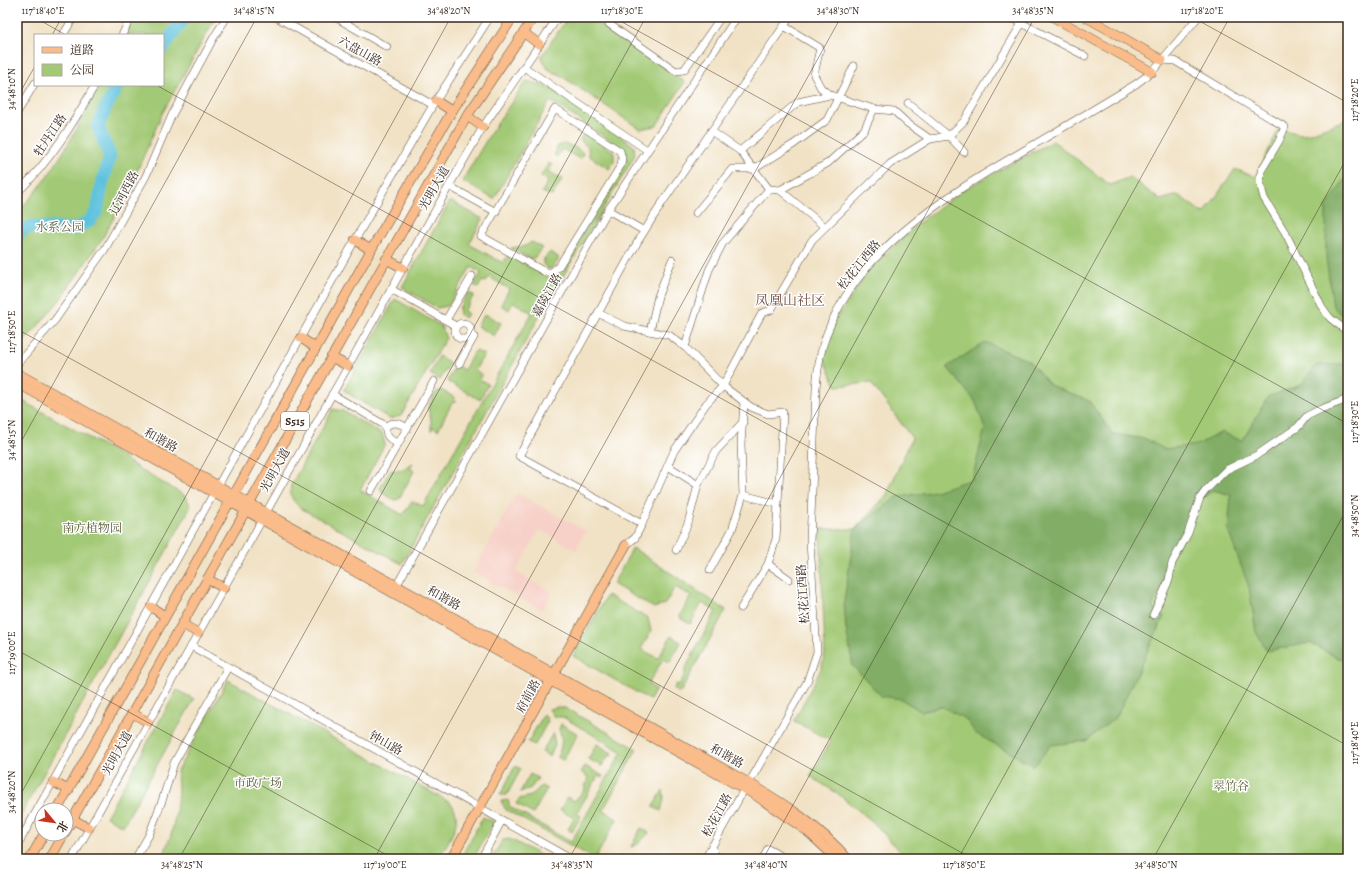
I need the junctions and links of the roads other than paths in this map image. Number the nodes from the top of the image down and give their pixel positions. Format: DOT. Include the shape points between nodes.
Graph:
graph roads {
  1 [pos="74,17"];
  2 [pos="131,17"];
  3 [pos="227,17"];
  4 [pos="276,17"];
  5 [pos="335,17"];
  6 [pos="490,17"];
  7 [pos="534,17"];
  8 [pos="558,17"];
  9 [pos="608,17"];
  10 [pos="721,17"];
  11 [pos="737,17"];
  12 [pos="790,17"];
  13 [pos="1010,17"];
  14 [pos="1053,17"];
  15 [pos="1086,17"];
  16 [pos="1198,17"];
  17 [pos="508,19"];
  18 [pos="1022,23"];
  19 [pos="784,26"];
  20 [pos="524,33"];
  21 [pos="64,34"];
  22 [pos="122,34"];
  23 [pos="539,44"];
  24 [pos="387,47"];
  25 [pos="1085,56"];
  26 [pos="1162,60"];
  27 [pos="854,66"];
  28 [pos="524,67"];
  29 [pos="1152,72"];
  30 [pos="34,84"];
  31 [pos="94,86"];
  32 [pos="830,95"];
  33 [pos="838,98"];
  34 [pos="434,103"];
  35 [pos="908,103"];
  36 [pos="874,108"];
  37 [pos="452,111"];
  38 [pos="17,113"];
  39 [pos="467,116"];
  40 [pos="483,127"];
  41 [pos="711,131"];
  42 [pos="949,136"];
  43 [pos="930,139"];
  44 [pos="647,150"];
  45 [pos="740,151"];
  46 [pos="964,152"];
  47 [pos="754,169"];
  48 [pos="449,186"];
  49 [pos="769,189"];
  50 [pos="780,190"];
  51 [pos="17,192"];
  52 [pos="608,210"];
  53 [pos="496,212"];
  54 [pos="696,213"];
  55 [pos="825,227"];
  56 [pos="644,231"];
  57 [pos="355,240"];
  58 [pos="371,250"];
  59 [pos="386,259"];
  60 [pos="672,260"];
  61 [pos="403,268"];
  62 [pos="472,276"];
  63 [pos="391,289"];
  64 [pos="598,313"];
  65 [pos="446,320"];
  66 [pos="456,326"];
  67 [pos="650,331"];
  68 [pos="1348,332"];
  69 [pos="470,335"];
  70 [pos="300,338"];
  71 [pos="685,347"];
  72 [pos="316,348"];
  73 [pos="331,357"];
  74 [pos="17,364"];
  75 [pos="459,364"];
  76 [pos="348,366"];
  77 [pos="17,373"];
  78 [pos="434,381"];
  79 [pos="17,383"];
  80 [pos="723,386"];
  81 [pos="332,394"];
  82 [pos="1348,399"];
  83 [pos="744,402"];
  84 [pos="743,422"];
  85 [pos="386,426"];
  86 [pos="408,428"];
  87 [pos="398,444"];
  88 [pos="668,466"];
  89 [pos="698,484"];
  90 [pos="216,490"];
  91 [pos="371,491"];
  92 [pos="743,496"];
  93 [pos="231,498"];
  94 [pos="778,504"];
  95 [pos="247,507"];
  96 [pos="263,516"];
  97 [pos="642,524"];
  98 [pos="626,546"];
  99 [pos="676,550"];
  100 [pos="768,564"];
  101 [pos="710,570"];
  102 [pos="207,579"];
  103 [pos="789,579"];
  104 [pos="224,588"];
  105 [pos="395,589"];
  106 [pos="151,607"];
  107 [pos="741,608"];
  108 [pos="1153,615"];
  109 [pos="166,616"];
  110 [pos="182,624"];
  111 [pos="198,633"];
  112 [pos="191,646"];
  113 [pos="228,667"];
  114 [pos="553,678"];
  115 [pos="132,713"];
  116 [pos="148,722"];
  117 [pos="53,782"];
  118 [pos="747,785"];
  119 [pos="68,790"];
  120 [pos="61,802"];
  121 [pos="480,808"];
  122 [pos="74,815"];
  123 [pos="74,820"];
  124 [pos="502,820"];
  125 [pos="89,828"];
  126 [pos="40,842"];
  127 [pos="60,842"];
  128 [pos="17,846"];
  129 [pos="712,846"];
  130 [pos="30,859"];
  131 [pos="50,859"];
  132 [pos="72,859"];
  133 [pos="135,859"];
  134 [pos="451,859"];
  135 [pos="481,859"];
  136 [pos="571,859"];
  137 [pos="705,859"];
  138 [pos="720,859"];
  139 [pos="763,859"];
  140 [pos="786,859"];
  141 [pos="837,859"];
  142 [pos="848,859"];
  1 -- 21 [label="street"];
  2 -- 22 [label="street"];
  3 -- 74 [label="street, 辽河西路" via="172,115 146,176 106,249 55,320"];
  4 -- 34 [label="street, 六盘山路"];
  5 -- 24 [label="street"];
  6 -- 34 [label="street"];
  7 -- 20 [label="main road, 光明大道 / S515"];
  8 -- 23 [label="street, 光明大道 / S515"];
  9 -- 10 [label="street" via="609,24 679,71 684,70"];
  11 -- 44 [label="street, 嘉陵江路"];
  12 -- 19 [label="street"];
  13 -- 18 [label="street"];
  14 -- 29 [label="main road"];
  15 -- 26 [label="main road"];
  16 -- 26 [label="street, 松花江西路"];
  17 -- 37 [label="main road, 光明大道 / S515"];
  18 -- 25 [label="street"];
  18 -- 42 [label="street" via="964,121"];
  19 -- 32 [label="street" via="820,48 814,75 821,88"];
  19 -- 41 [label="street"];
  20 -- 23 [label="main road"];
  20 -- 39 [label="main road, 光明大道 / S515"];
  23 -- 28 [label="street, 光明大道 / S515"];
  26 -- 29 [label="street, 松花江西路"];
  26 -- 68 [label="street" via="1175,61 1285,127 1261,171 1260,183 1264,198 1286,234 1322,307 1340,328"];
  27 -- 33 [label="street"];
  28 -- 40 [label="street, 光明大道 / S515"];
  28 -- 44 [label="street"];
  29 -- 118 [label="street, 松花江西路" via="964,186 915,221 877,257 859,279 833,320 818,366 815,397 810,542 817,652 806,682"];
  30 -- 38 [label="street"];
  31 -- 51 [label="street, 牡丹江路" via="50,158"];
  32 -- 33 [label="street"];
  32 -- 45 [label="street" via="798,102"];
  33 -- 36 [label="street"];
  33 -- 47 [label="street" via="827,120"];
  34 -- 37 [label="main road"];
  34 -- 57 [label="street"];
  35 -- 42 [label="street"];
  36 -- 43 [label="street" via="894,111"];
  36 -- 50 [label="street" via="864,130 828,163"];
  37 -- 58 [label="main road, 光明大道 / S515"];
  39 -- 40 [label="main road"];
  39 -- 59 [label="main road, 光明大道 / S515"];
  40 -- 48 [label="street, 光明大道 / S515"];
  41 -- 45 [label="street"];
  41 -- 56 [label="street"];
  42 -- 43 [label="street"];
  42 -- 46 [label="street"];
  43 -- 55 [label="street" via="890,164"];
  44 -- 52 [label="street, 嘉陵江路"];
  45 -- 47 [label="street"];
  47 -- 49 [label="street"];
  47 -- 54 [label="street" via="732,168"];
  48 -- 53 [label="street"];
  48 -- 61 [label="street, 光明大道 / S515"];
  49 -- 50 [label="street"];
  49 -- 71 [label="street" via="723,243 709,270"];
  50 -- 55 [label="street"];
  52 -- 56 [label="street"];
  52 -- 105 [label="street, 嘉陵江路"];
  53 -- 53 [label="street" via="482,236 545,272 552,272 559,266 621,165 620,151 556,109"];
  55 -- 80 [label="street" via="812,240 771,310 762,313"];
  56 -- 64 [label="street"];
  57 -- 58 [label="main road"];
  57 -- 70 [label="street"];
  58 -- 72 [label="main road, 光明大道 / S515"];
  59 -- 61 [label="main road"];
  59 -- 73 [label="main road, 光明大道 / S515"];
  60 -- 67 [label="street" via="658,296"];
  61 -- 63 [label="street, 光明大道 / S515"];
  62 -- 65 [label="street"];
  63 -- 65 [label="street"];
  63 -- 76 [label="street, 光明大道 / S515"];
  64 -- 67 [label="street" via="624,326"];
  64 -- 97 [label="street" via="519,456"];
  65 -- 66 [label="street"];
  66 -- 69 [label="street" via="461,323 468,325"];
  66 -- 69 [label="street" via="455,332 459,338 464,339"];
  67 -- 71 [label="street" via="669,335"];
  69 -- 75 [label="street" via="474,337"];
  70 -- 72 [label="main road"];
  70 -- 90 [label="street"];
  71 -- 80 [label="street"];
  72 -- 93 [label="main road, 光明大道 / S515"];
  73 -- 76 [label="main road"];
  73 -- 95 [label="main road, 光明大道 / S515"];
  76 -- 81 [label="street, 光明大道 / S515"];
  77 -- 90 [label="main road, 和谐路"];
  78 -- 86 [label="street"];
  79 -- 90 [label="main road, 和谐路"];
  80 -- 83 [label="street"];
  80 -- 88 [label="street" via="706,404 674,451"];
  81 -- 85 [label="street"];
  81 -- 96 [label="street, 光明大道 / S515"];
  82 -- 108 [label="street" via="1307,416 1298,427 1257,455 1226,470 1206,490 1200,498 1188,533 1172,563 1169,580"];
  83 -- 84 [label="street"];
  83 -- 94 [label="street" via="768,414 783,412"];
  84 -- 89 [label="street" via="716,451"];
  84 -- 92 [label="street"];
  85 -- 86 [label="street" via="398,422"];
  85 -- 87 [label="street" via="388,439"];
  86 -- 87 [label="street"];
  87 -- 91 [label="street"];
  88 -- 89 [label="street"];
  88 -- 97 [label="street"];
  89 -- 99 [label="street" via="688,523"];
  90 -- 93 [label="main road, 和谐路"];
  90 -- 106 [label="street"];
  92 -- 94 [label="street"];
  92 -- 101 [label="street" via="732,530"];
  93 -- 95 [label="main road, 和谐路"];
  93 -- 109 [label="main road, 光明大道 / S515"];
  94 -- 100 [label="street" via="776,539"];
  95 -- 96 [label="main road, 和谐路"];
  95 -- 102 [label="main road, 光明大道 / S515"];
  96 -- 104 [label="street, 光明大道 / S515"];
  96 -- 105 [label="main road, 和谐路"];
  97 -- 98 [label="street"];
  98 -- 114 [label="main road, 府前路"];
  100 -- 103 [label="street"];
  100 -- 107 [label="street"];
  102 -- 104 [label="main road"];
  102 -- 110 [label="main road, 光明大道 / S515"];
  104 -- 111 [label="street, 光明大道 / S515"];
  105 -- 114 [label="main road, 和谐路"];
  106 -- 109 [label="main road"];
  106 -- 117 [label="street"];
  109 -- 119 [label="main road, 光明大道 / S515"];
  110 -- 111 [label="main road"];
  110 -- 115 [label="main road, 光明大道 / S515"];
  111 -- 112 [label="street, 光明大道 / S515"];
  112 -- 113 [label="street, 钟山路"];
  112 -- 116 [label="street, 光明大道 / S515"];
  113 -- 121 [label="street, 钟山路"];
  113 -- 133 [label="street" via="174,763 149,835"];
  114 -- 118 [label="main road, 和谐路"];
  114 -- 121 [label="main road, 府前路"];
  115 -- 116 [label="main road"];
  115 -- 122 [label="main road, 光明大道 / S515"];
  116 -- 125 [label="street, 光明大道 / S515"];
  117 -- 119 [label="main road"];
  117 -- 128 [label="street"];
  118 -- 129 [label="street, 松花江路"];
  118 -- 141 [label="main road, 和谐路" via="807,830"];
  118 -- 142 [label="main road, 和谐路" via="778,800 812,824"];
  119 -- 120 [label="main road, 光明大道 / S515"];
  121 -- 124 [label="street, 钟山路"];
  121 -- 134 [label="main road, 府前路"];
  123 -- 125 [label="main road"];
  124 -- 135 [label="street"];
  124 -- 136 [label="street, 钟山路"];
  125 -- 132 [label="street, 光明大道 / S515"];
  126 -- 130 [label="main road"];
  127 -- 131 [label="main road"];
  129 -- 137 [label="street, 松花江路"];
  129 -- 138 [label="street" via="716,857"];
  139 -- 140 [label="street" via="768,849"];
}
